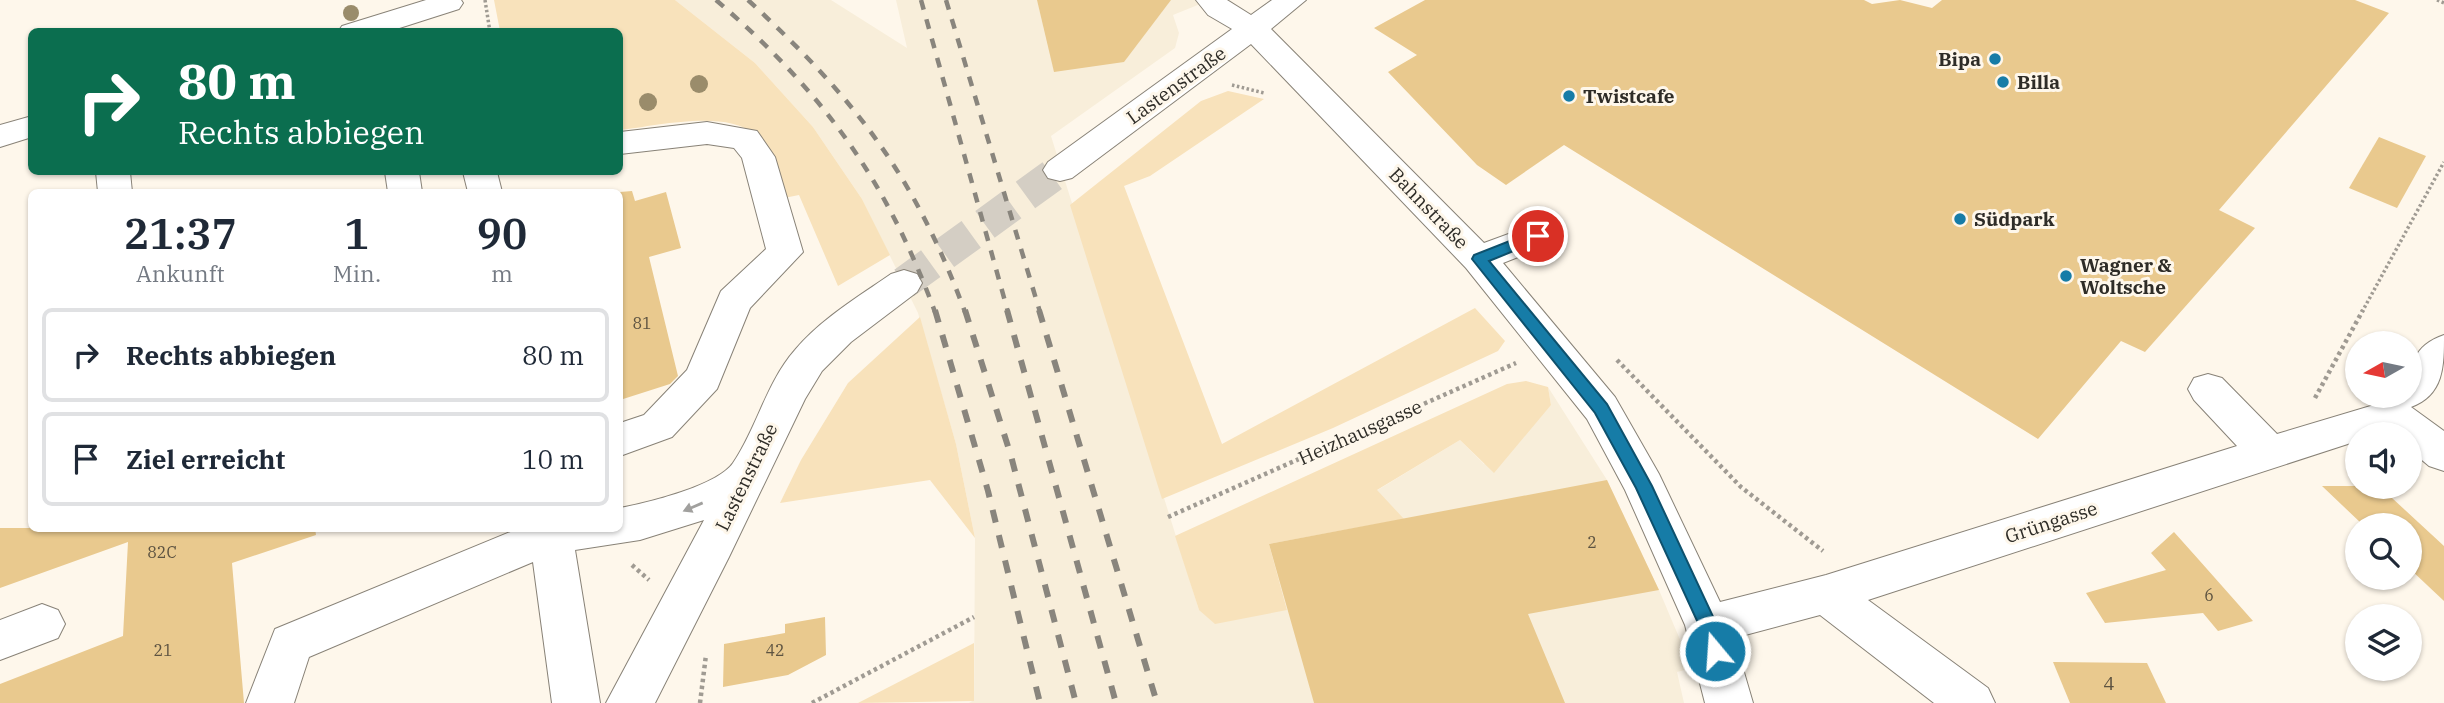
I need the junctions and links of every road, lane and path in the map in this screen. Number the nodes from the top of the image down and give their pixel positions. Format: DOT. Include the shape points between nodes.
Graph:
graph roads {
  1 [pos="485,0"];
  2 [pos="1211,0"];
  3 [pos="1291,0"];
  4 [pos="2437,0"];
  5 [pos="2444,3"];
  6 [pos="450,11"];
  7 [pos="371,28"];
  8 [pos="489,28"];
  9 [pos="1254,29"];
  10 [pos="1223,88"];
  11 [pos="1268,95"];
  12 [pos="28,127"];
  13 [pos="0,136"];
  14 [pos="623,143"];
  15 [pos="2444,162"];
  16 [pos="1060,170"];
  17 [pos="1538,236"];
  18 [pos="1479,259"];
  19 [pos="904,283"];
  20 [pos="1552,347"];
  21 [pos="1608,350"];
  22 [pos="2444,350"];
  23 [pos="2422,377"];
  24 [pos="2208,388"];
  25 [pos="2385,408"];
  26 [pos="2408,408"];
  27 [pos="623,439"];
  28 [pos="2287,447"];
  29 [pos="2444,454"];
  30 [pos="747,477"];
  31 [pos="1168,517"];
  32 [pos="623,525"];
  33 [pos="550,532"];
  34 [pos="1844,588"];
  35 [pos="974,617"];
  36 [pos="41,624"];
  37 [pos="1708,625"];
  38 [pos="0,639"];
  39 [pos="707,650"];
  40 [pos="270,703"];
  41 [pos="576,703"];
  42 [pos="630,703"];
  43 [pos="700,703"];
  44 [pos="812,703"];
  45 [pos="1729,703"];
  46 [pos="1971,703"];
  1 -- 8 [label="path"];
  2 -- 9 [label="street, Bahnstraße"];
  3 -- 9 [label="street, Lastenstraße"];
  4 -- 5 [label="path"];
  6 -- 7 [label="street"];
  9 -- 16 [label="street, Lastenstraße"];
  9 -- 18 [label="street, Bahnstraße"];
  10 -- 11 [label="path" via="1244,87"];
  12 -- 13 [label="street"];
  14 -- 27 [label="street" via="707,133 744,139 758,157 785,252 734,301 703,378 658,426"];
  15 -- 28 [label="path"];
  17 -- 18 [label="street"];
  18 -- 20 [label="street, Bahnstraße"];
  19 -- 30 [label="street, Lastenstraße" via="838,332 808,361"];
  20 -- 31 [label="path, Heizhausgasse"];
  20 -- 37 [label="street, Bahnstraße" via="1601,408 1644,486"];
  21 -- 34 [label="path"];
  22 -- 23 [label="street"];
  24 -- 28 [label="street"];
  25 -- 28 [label="street, Grüngasse"];
  26 -- 29 [label="street"];
  28 -- 34 [label="street, Grüngasse"];
  30 -- 32 [label="street, one-way" via="699,506"];
  30 -- 42 [label="street, Lastenstraße"];
  33 -- 40 [label="street" via="291,643"];
  33 -- 41 [label="street"];
  34 -- 37 [label="street, Grüngasse"];
  34 -- 46 [label="street"];
  35 -- 44 [label="path"];
  36 -- 38 [label="street"];
  37 -- 45 [label="street, Bahnstraße"];
  39 -- 43 [label="path"];
}
